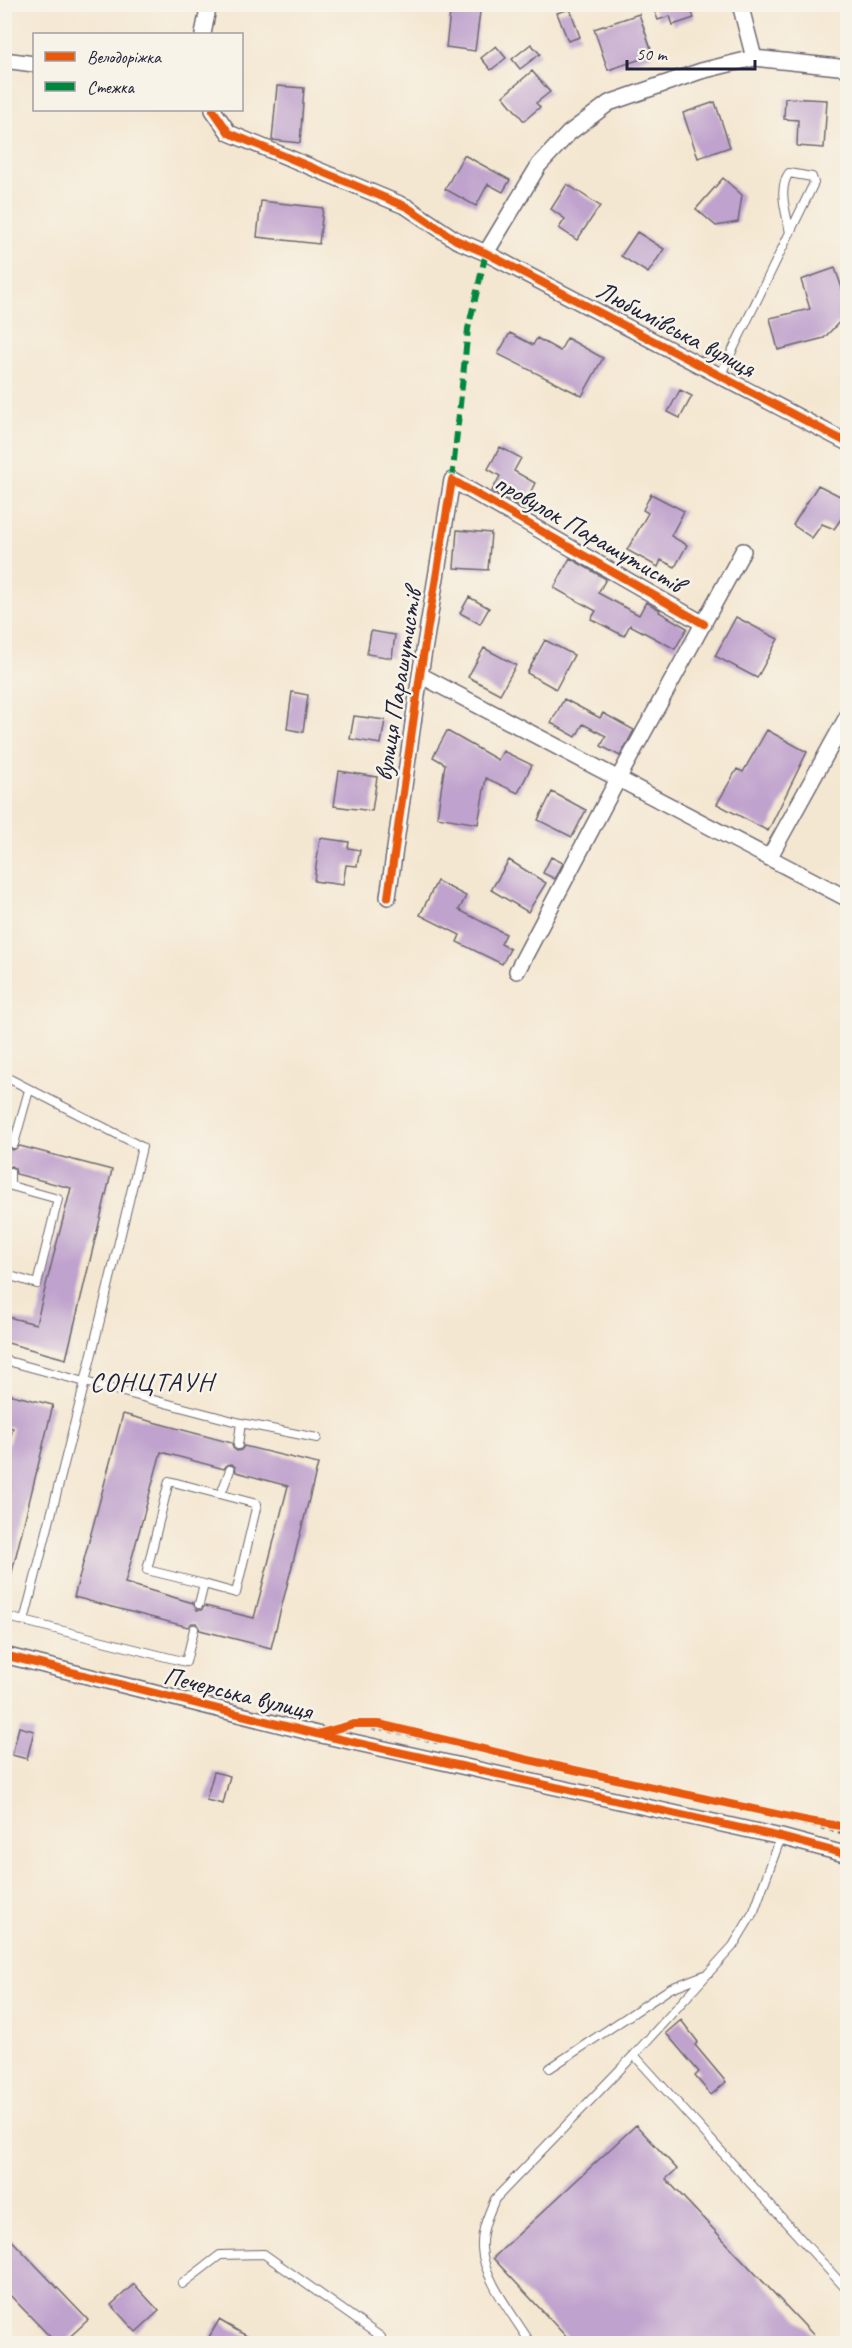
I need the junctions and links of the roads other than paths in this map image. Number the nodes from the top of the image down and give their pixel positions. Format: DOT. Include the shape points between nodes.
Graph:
graph roads {
  1 [pos="209,4"];
  2 [pos="740,4"];
  3 [pos="203,33"];
  4 [pos="754,58"];
  5 [pos="4,60"];
  6 [pos="33,64"];
  7 [pos="848,68"];
  8 [pos="214,111"];
  9 [pos="790,232"];
  10 [pos="486,253"];
  11 [pos="720,376"];
  12 [pos="848,443"];
  13 [pos="452,480"];
  14 [pos="744,551"];
  15 [pos="704,624"];
  16 [pos="420,675"];
  17 [pos="848,715"];
  18 [pos="618,779"];
  19 [pos="769,858"];
  20 [pos="388,897"];
  21 [pos="848,899"];
  22 [pos="518,971"];
  23 [pos="4,1076"];
  24 [pos="29,1090"];
  25 [pos="14,1144"];
  26 [pos="10,1172"];
  27 [pos="7,1185"];
  28 [pos="4,1274"];
  29 [pos="4,1360"];
  30 [pos="84,1382"];
  31 [pos="241,1422"];
  32 [pos="317,1437"];
  33 [pos="238,1445"];
  34 [pos="231,1470"];
  35 [pos="221,1494"];
  36 [pos="204,1584"];
  37 [pos="199,1604"];
  38 [pos="4,1616"];
  39 [pos="24,1621"];
  40 [pos="194,1629"];
  41 [pos="4,1655"];
  42 [pos="781,1837"];
  43 [pos="848,1855"];
  44 [pos="711,1972"];
  45 [pos="634,2055"];
  46 [pos="550,2068"];
  47 [pos="182,2284"];
  48 [pos="848,2292"];
  49 [pos="381,2343"];
  50 [pos="531,2343"];
  1 -- 3 [label="street"];
  2 -- 4 [label="street"];
  4 -- 7 [label="street"];
  4 -- 10 [label="street" via="701,71 609,103 569,133 539,165"];
  5 -- 6 [label="street"];
  8 -- 10 [label="street, Любимівська вулиця" via="229,133 407,207 456,240"];
  9 -- 9 [label="lane" via="814,183 805,174 789,173 785,179 783,190"];
  9 -- 11 [label="lane"];
  10 -- 11 [label="street, Любимівська вулиця"];
  11 -- 12 [label="street, Любимівська вулиця"];
  13 -- 15 [label="street, провулок Парашутистів"];
  13 -- 16 [label="street, вулиця Парашутистів"];
  14 -- 15 [label="street"];
  15 -- 18 [label="street"];
  16 -- 18 [label="street, вулиця Парашутистів"];
  16 -- 20 [label="street, вулиця Парашутистів"];
  17 -- 19 [label="street"];
  18 -- 19 [label="street, вулиця Парашутистів"];
  18 -- 22 [label="street"];
  19 -- 21 [label="street, вулиця Парашутистів"];
  23 -- 24 [label="lane"];
  24 -- 25 [label="lane"];
  24 -- 30 [label="lane" via="142,1147"];
  26 -- 27 [label="lane"];
  27 -- 28 [label="lane" via="58,1199 37,1284"];
  29 -- 30 [label="lane"];
  30 -- 31 [label="lane"];
  30 -- 39 [label="lane"];
  31 -- 32 [label="lane"];
  31 -- 33 [label="lane"];
  34 -- 35 [label="lane"];
  35 -- 36 [label="lane" via="257,1504 236,1593"];
  35 -- 36 [label="lane" via="169,1481 147,1570"];
  36 -- 37 [label="lane"];
  38 -- 39 [label="lane"];
  39 -- 40 [label="lane" via="186,1662"];
  41 -- 42 [label="street, Печерська вулиця" via="317,1734"];
  42 -- 43 [label="street, Печерська вулиця"];
  42 -- 44 [label="lane" via="754,1911 733,1946"];
  44 -- 45 [label="lane"];
  44 -- 46 [label="lane" via="671,1988"];
  45 -- 48 [label="lane"];
  45 -- 50 [label="lane" via="495,2199 484,2224 482,2249 486,2271"];
  47 -- 49 [label="lane" via="220,2255 264,2254 381,2337"];
}
